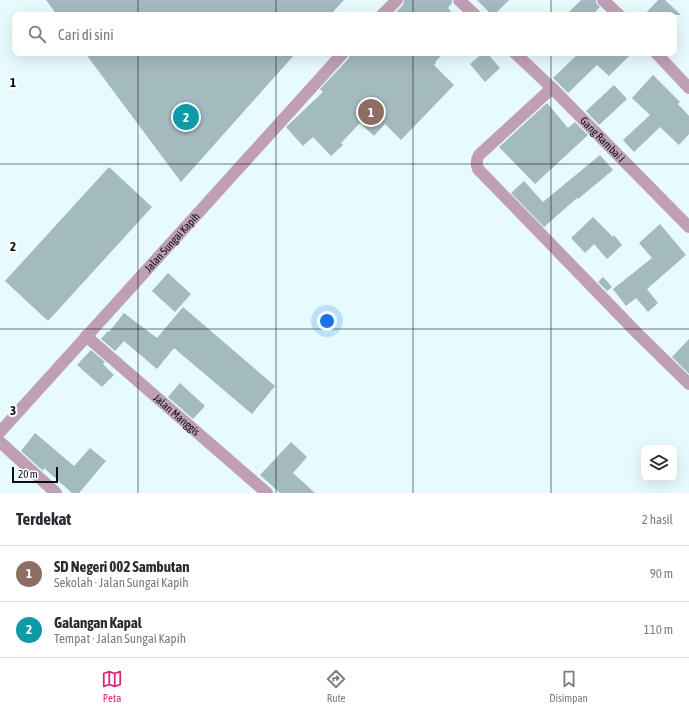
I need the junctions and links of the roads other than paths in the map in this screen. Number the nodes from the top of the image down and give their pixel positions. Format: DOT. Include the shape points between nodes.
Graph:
graph roads {
  1 [pos="398,0"];
  2 [pos="459,0"];
  3 [pos="603,0"];
  4 [pos="385,12"];
  5 [pos="472,12"];
  6 [pos="616,12"];
  7 [pos="340,56"];
  8 [pos="518,56"];
  9 [pos="659,56"];
  10 [pos="552,88"];
  11 [pos="689,88"];
  12 [pos="689,227"];
  13 [pos="86,336"];
  14 [pos="689,384"];
  15 [pos="0,432"];
  16 [pos="0,442"];
  17 [pos="56,493"];
  18 [pos="266,493"];
  1 -- 4 [label="street"];
  2 -- 5 [label="street"];
  3 -- 6 [label="street"];
  7 -- 13 [label="street, Jalan Sungai Kapih"];
  8 -- 10 [label="street, Gang Rambai I"];
  9 -- 11 [label="street"];
  10 -- 12 [label="street, Gang Rambai I"];
  10 -- 14 [label="street" via="479,155 476,162 478,169"];
  13 -- 15 [label="street, Jalan Sungai Kapih"];
  13 -- 18 [label="street, Jalan Manggis"];
  16 -- 17 [label="street"];
}
